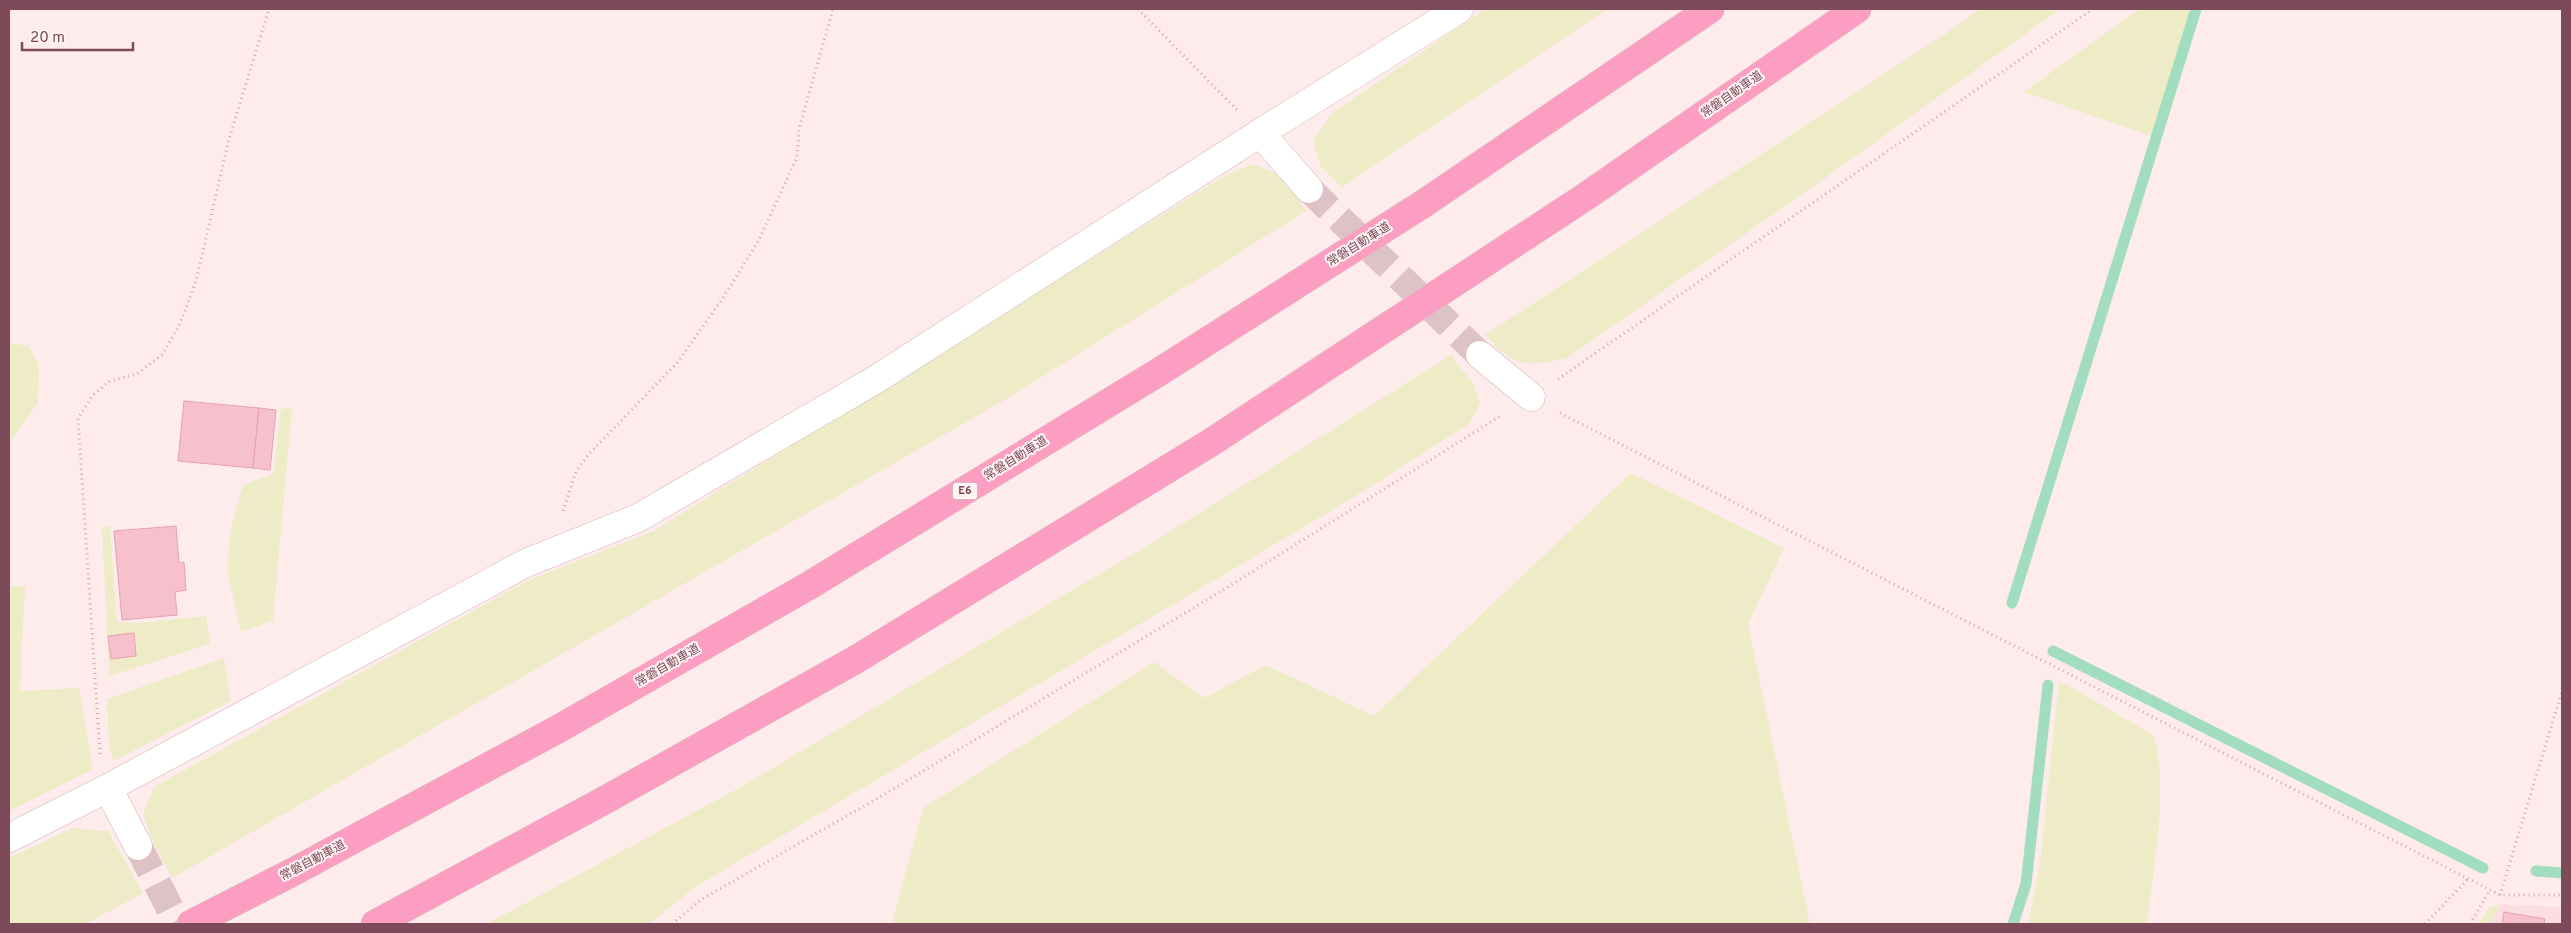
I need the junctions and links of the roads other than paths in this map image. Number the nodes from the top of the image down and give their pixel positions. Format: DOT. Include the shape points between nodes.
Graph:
graph roads {
  1 [pos="1459,9"];
  2 [pos="1710,9"];
  3 [pos="1856,9"];
  4 [pos="1260,133"];
  5 [pos="1309,189"];
  6 [pos="1480,355"];
  7 [pos="1530,398"];
  8 [pos="108,788"];
  9 [pos="9,838"];
  10 [pos="138,846"];
  11 [pos="191,924"];
  12 [pos="374,924"];
  1 -- 4 [label="street"];
  2 -- 11 [label="highway, 常磐自動車道 / E6" via="1423,204 1159,372 810,585 560,728"];
  3 -- 12 [label="highway, 常磐自動車道" via="1585,197 1210,443 855,660"];
  4 -- 5 [label="street"];
  4 -- 8 [label="street" via="875,380 638,518 526,563"];
  6 -- 7 [label="street"];
  8 -- 9 [label="street"];
  8 -- 10 [label="street"];
}
